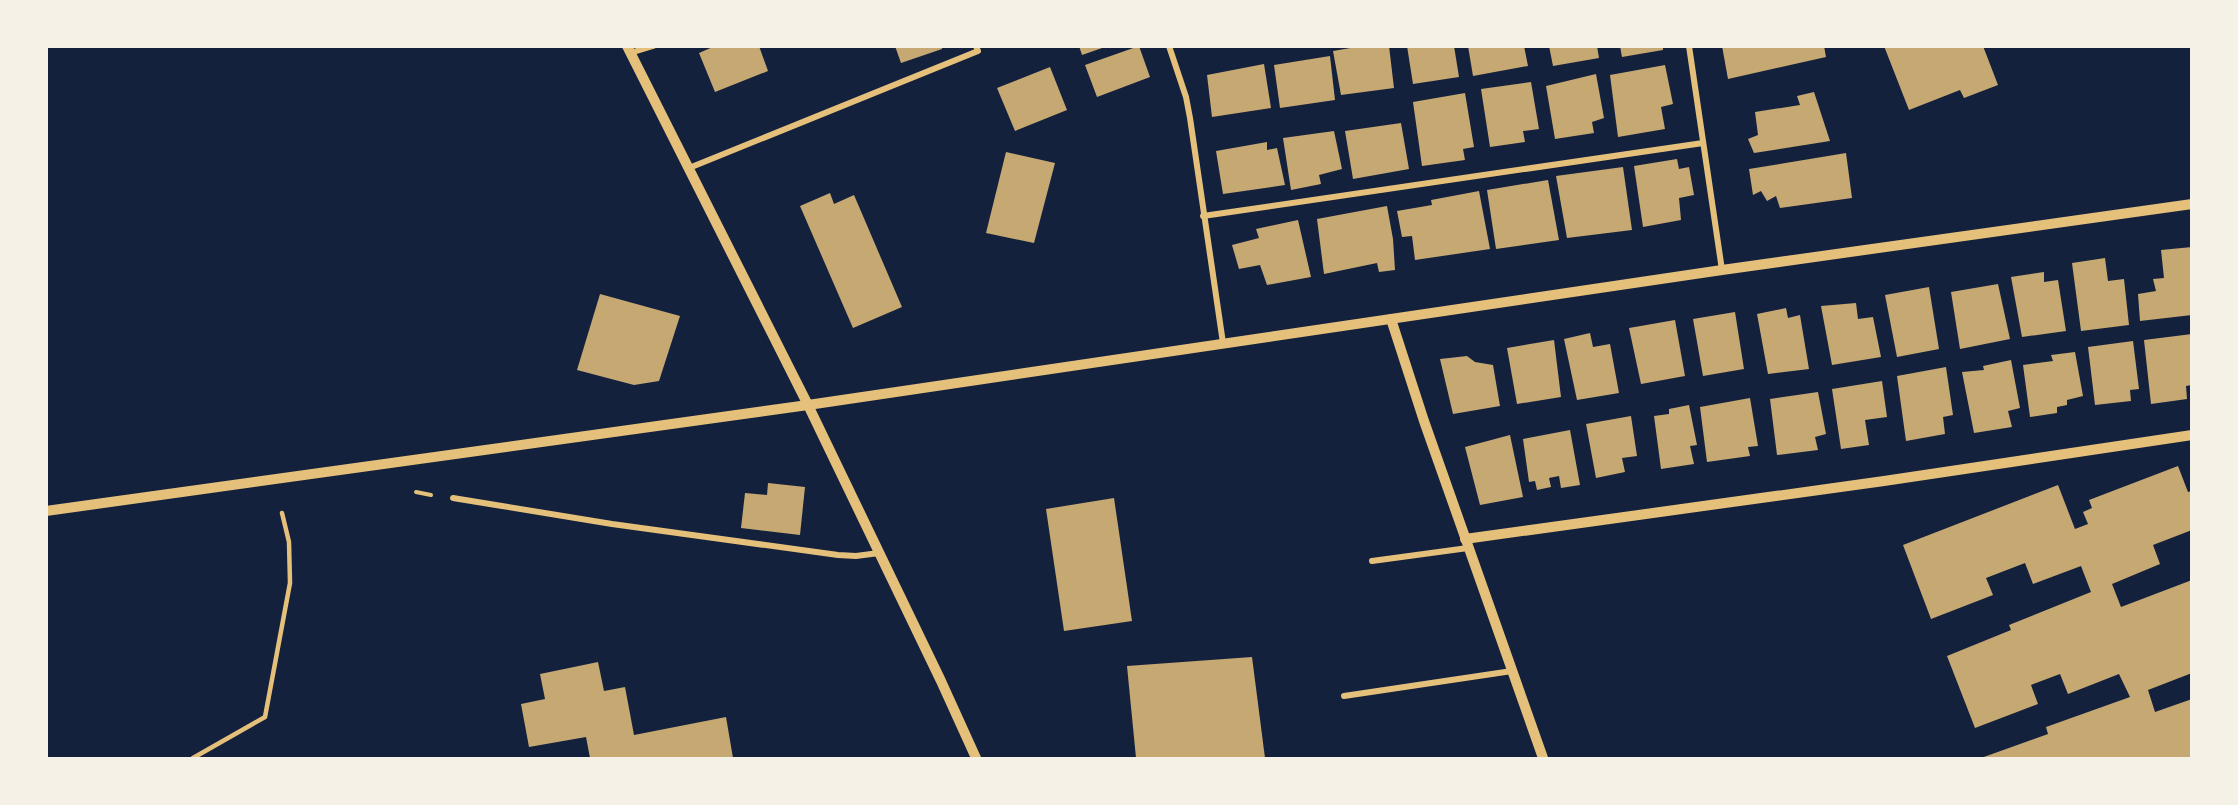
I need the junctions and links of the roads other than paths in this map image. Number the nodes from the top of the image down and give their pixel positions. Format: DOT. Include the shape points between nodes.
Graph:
graph roads {
  1 [pos="653,46"];
  2 [pos="976,46"];
  3 [pos="1169,46"];
  4 [pos="1689,46"];
  5 [pos="628,50"];
  6 [pos="1703,143"];
  7 [pos="689,168"];
  8 [pos="2192,204"];
  9 [pos="1203,216"];
  10 [pos="1722,270"];
  11 [pos="1391,318"];
  12 [pos="1223,343"];
  13 [pos="808,405"];
  14 [pos="2192,435"];
  15 [pos="453,498"];
  16 [pos="46,511"];
  17 [pos="282,513"];
  18 [pos="1466,543"];
  19 [pos="880,553"];
  20 [pos="1372,561"];
  21 [pos="1512,671"];
  22 [pos="1344,696"];
  23 [pos="193,759"];
  24 [pos="976,759"];
  25 [pos="1543,759"];
  1 -- 5 [label="street"];
  2 -- 7 [label="street" via="978,51"];
  3 -- 9 [label="street" via="1186,97"];
  4 -- 6 [label="street"];
  5 -- 7 [label="street"];
  6 -- 9 [label="street"];
  6 -- 10 [label="street"];
  7 -- 13 [label="street"];
  8 -- 10 [label="street"];
  9 -- 12 [label="street"];
  10 -- 11 [label="street"];
  11 -- 12 [label="street"];
  11 -- 18 [label="street"];
  12 -- 13 [label="street"];
  13 -- 16 [label="street"];
  13 -- 19 [label="street"];
  14 -- 18 [label="street"];
  15 -- 19 [label="street" via="838,555"];
  17 -- 23 [label="lane" via="289,542 290,583 265,717"];
  18 -- 20 [label="street"];
  18 -- 21 [label="street"];
  19 -- 24 [label="street"];
  21 -- 22 [label="street"];
  21 -- 25 [label="street"];
}
